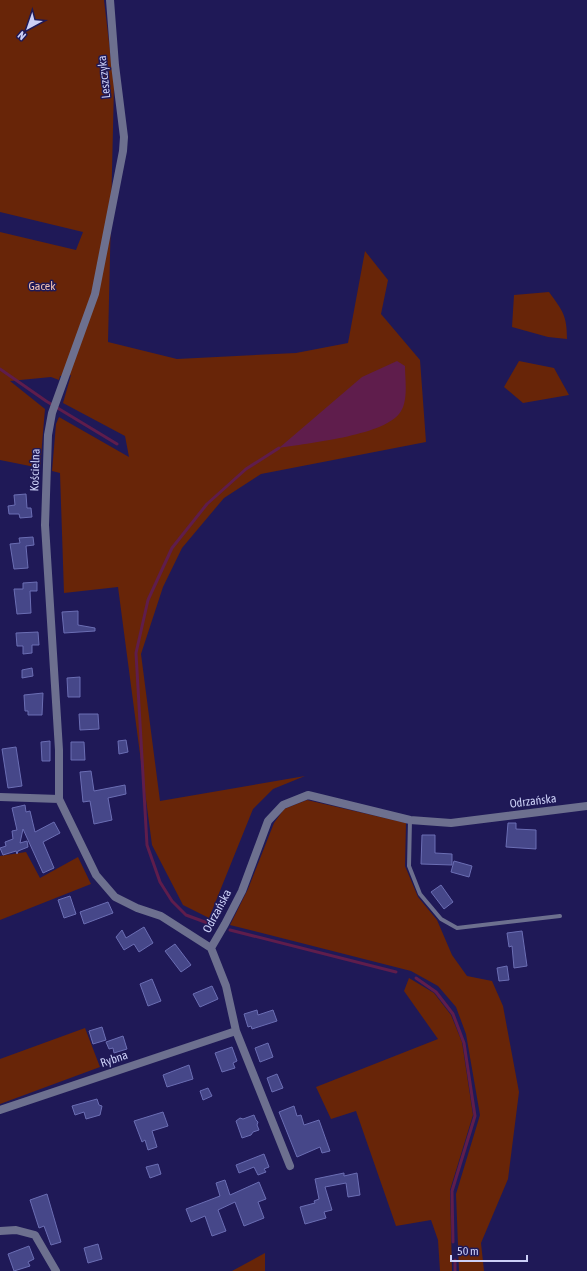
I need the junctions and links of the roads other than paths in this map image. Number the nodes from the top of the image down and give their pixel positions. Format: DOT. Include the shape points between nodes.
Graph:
graph roads {
  1 [pos="110,0"];
  2 [pos="123,152"];
  3 [pos="0,797"];
  4 [pos="59,799"];
  5 [pos="587,806"];
  6 [pos="410,820"];
  7 [pos="560,916"];
  8 [pos="210,948"];
  9 [pos="236,1031"];
  10 [pos="0,1110"];
  11 [pos="290,1166"];
  12 [pos="0,1231"];
  13 [pos="56,1271"];
  1 -- 2 [label="street, Leszczyka" via="124,137"];
  2 -- 4 [label="street, Kościelna" via="95,294 56,401 48,435 45,525 59,750"];
  3 -- 4 [label="street"];
  4 -- 8 [label="street, Odrzańska" via="96,875 116,897 161,916"];
  5 -- 6 [label="street, Odrzańska" via="451,823"];
  6 -- 7 [label="lane" via="409,866 420,894 441,919 457,928"];
  6 -- 8 [label="street, Odrzańska" via="308,795 283,805 268,821 242,891"];
  8 -- 9 [label="street" via="226,986"];
  9 -- 10 [label="street, Rybna"];
  9 -- 11 [label="street"];
  12 -- 13 [label="street" via="16,1230 35,1235"];
}
